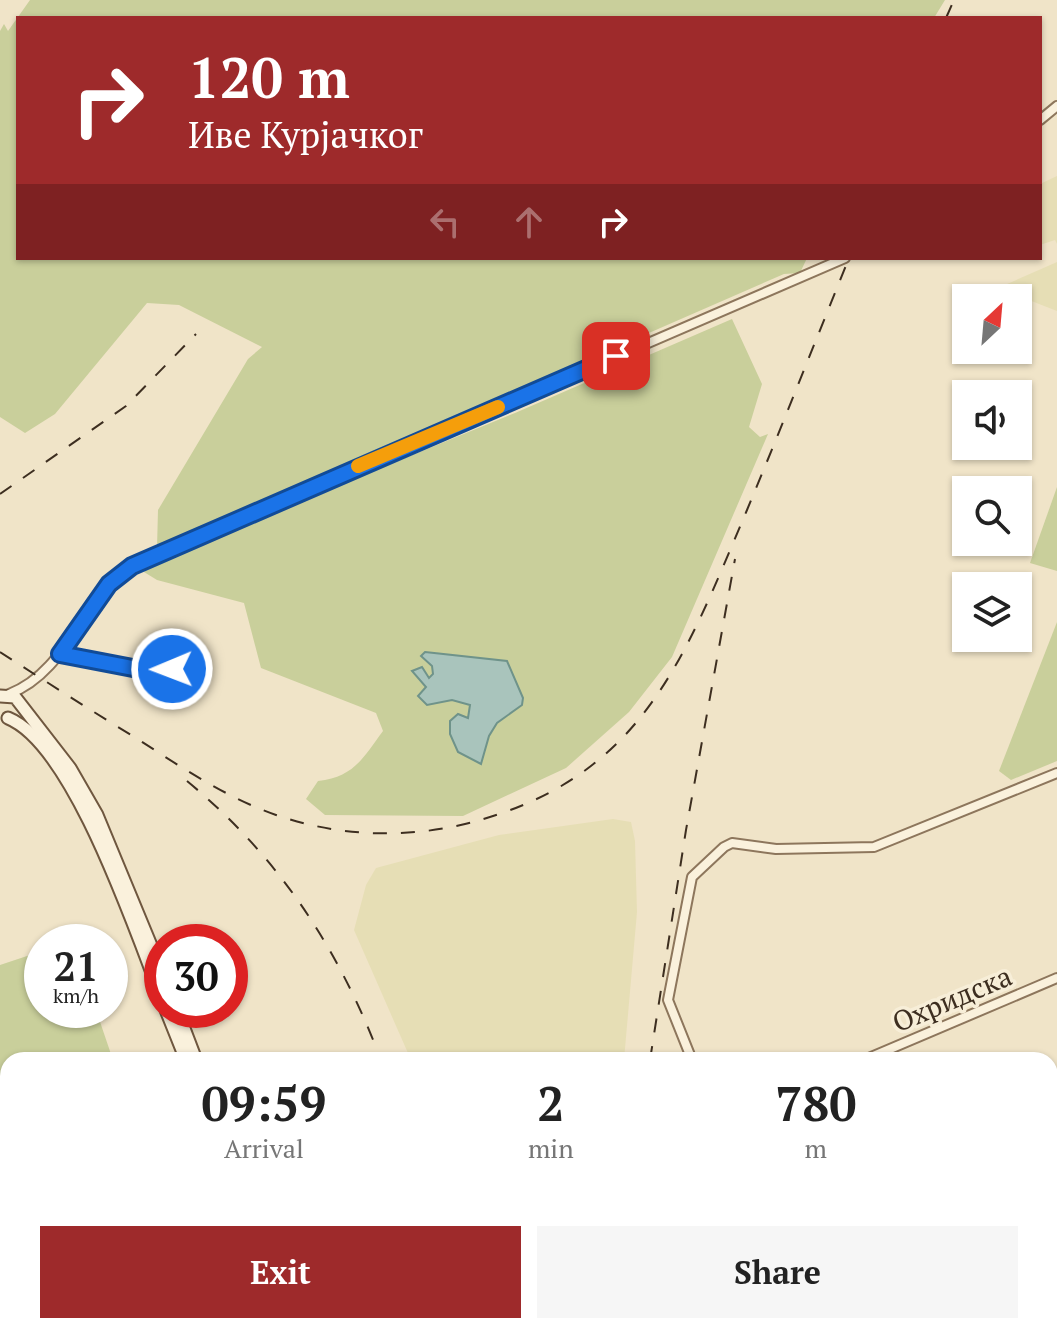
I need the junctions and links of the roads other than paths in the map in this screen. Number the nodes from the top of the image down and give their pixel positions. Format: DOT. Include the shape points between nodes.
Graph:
graph roads {
  1 [pos="840,260"];
  2 [pos="60,654"];
  3 [pos="172,660"];
  4 [pos="11,699"];
  5 [pos="3,717"];
  6 [pos="1057,773"];
  7 [pos="144,927"];
  8 [pos="144,955"];
  9 [pos="1057,978"];
  10 [pos="173,1028"];
  11 [pos="184,1028"];
  12 [pos="183,1052"];
  13 [pos="193,1052"];
  14 [pos="689,1052"];
  15 [pos="883,1052"];
  1 -- 2 [label="street" via="132,566 109,584"];
  2 -- 3 [label="street" via="164,674 171,672"];
  2 -- 4 [label="street"];
  4 -- 5 [label="main road" via="16,713"];
  4 -- 7 [label="main road" via="84,791"];
  5 -- 8 [label="main road" via="29,731 65,778 88,819"];
  6 -- 14 [label="street" via="874,847 724,847 692,877 668,1000"];
  9 -- 15 [label="street, Охридска"];
  10 -- 12 [label="main road"];
  11 -- 13 [label="main road"];
}
